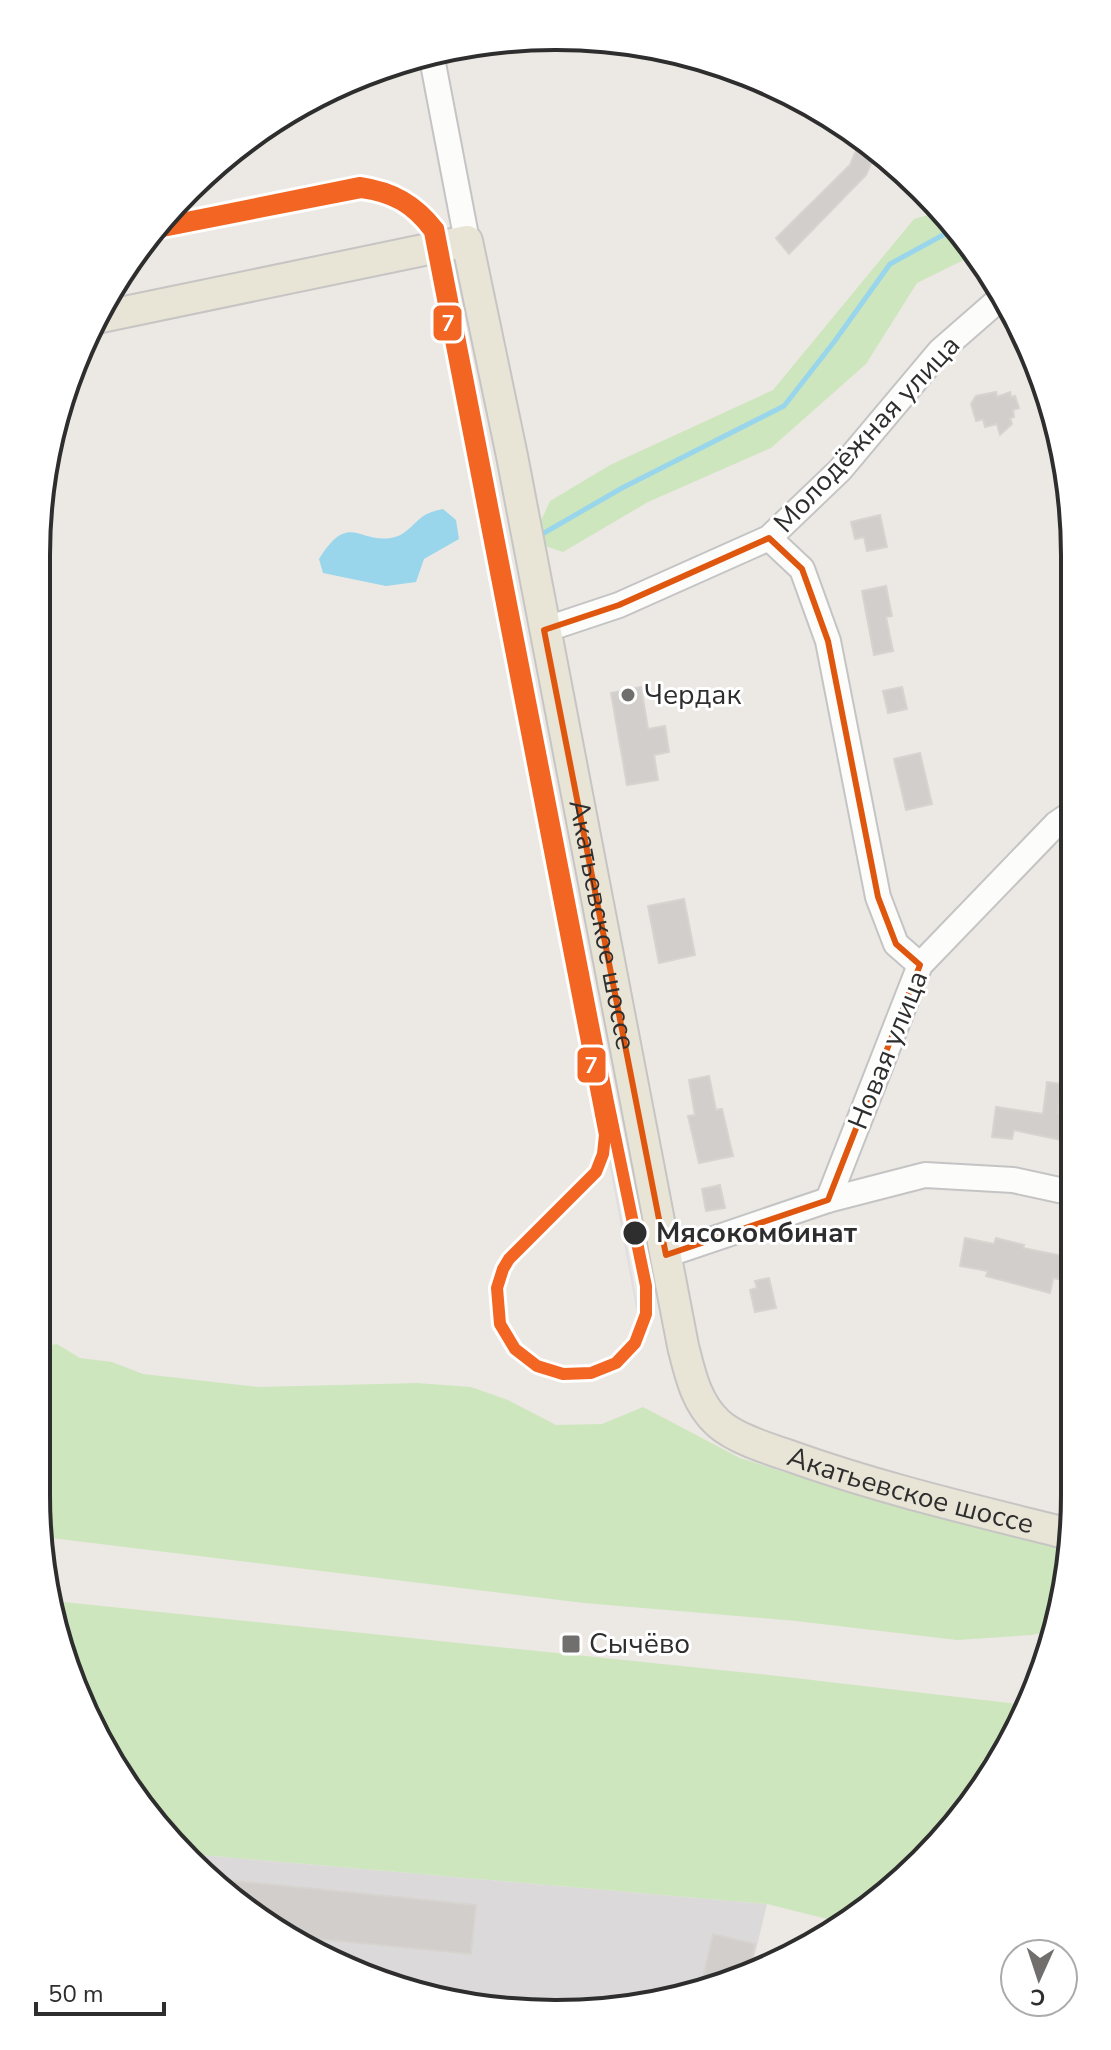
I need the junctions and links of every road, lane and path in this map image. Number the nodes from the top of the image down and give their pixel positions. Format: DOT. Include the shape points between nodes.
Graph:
graph roads {
  1 [pos="433,65"];
  2 [pos="467,241"];
  3 [pos="994,304"];
  4 [pos="111,315"];
  5 [pos="769,538"];
  6 [pos="544,630"];
  7 [pos="1061,821"];
  8 [pos="920,965"];
  9 [pos="1061,1190"];
  10 [pos="828,1200"];
  11 [pos="666,1255"];
  12 [pos="1060,1532"];
  1 -- 2 [label="street, Акатьевское шоссе"];
  2 -- 4 [label="main road"];
  2 -- 6 [label="main road, Акатьевское шоссе"];
  3 -- 5 [label="street, Молодёжная улица" via="940,351 840,470"];
  5 -- 6 [label="street, Молодёжная улица" via="619,605"];
  5 -- 8 [label="street" via="802,569 828,641 878,897 896,944"];
  6 -- 11 [label="main road, Акатьевское шоссе"];
  7 -- 8 [label="street, Новая улица"];
  8 -- 10 [label="street, Новая улица"];
  9 -- 10 [label="street" via="1013,1180 925,1175"];
  10 -- 11 [label="street"];
  11 -- 12 [label="main road, Акатьевское шоссе" via="694,1386 719,1425 763,1447 873,1484"];
}
